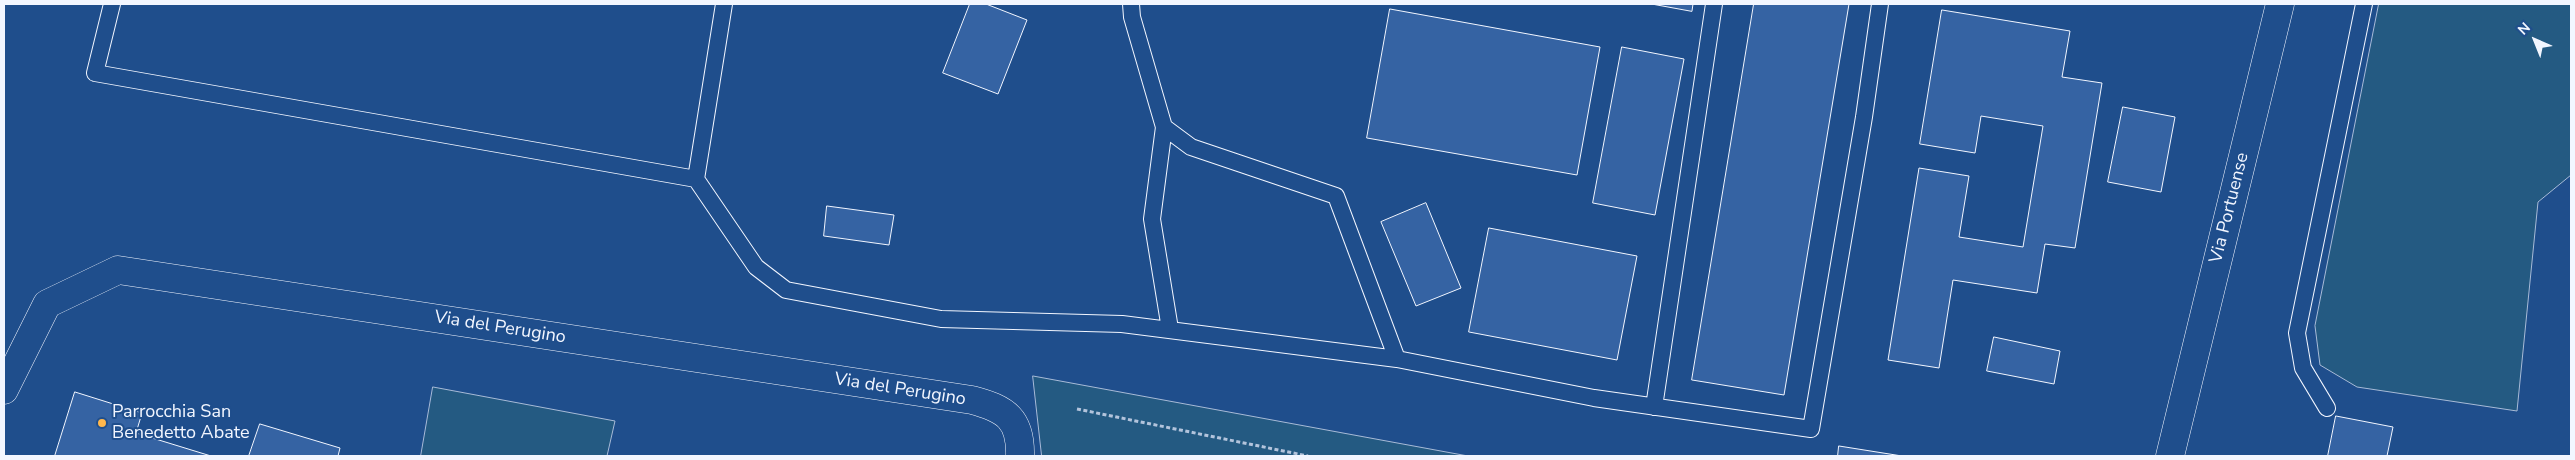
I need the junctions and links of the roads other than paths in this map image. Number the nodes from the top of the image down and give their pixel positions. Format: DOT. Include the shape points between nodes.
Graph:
graph roads {
  1 [pos="112,4"];
  2 [pos="724,4"];
  3 [pos="1131,4"];
  4 [pos="1714,4"];
  5 [pos="1880,4"];
  6 [pos="2280,4"];
  7 [pos="2364,4"];
  8 [pos="1164,127"];
  9 [pos="696,179"];
  10 [pos="1170,329"];
  11 [pos="1397,359"];
  12 [pos="4,390"];
  13 [pos="1654,407"];
  14 [pos="2327,408"];
  15 [pos="2181,412"];
  16 [pos="1020,456"];
  17 [pos="2163,456"];
  18 [pos="2170,456"];
  1 -- 9 [label="lane" via="94,73"];
  2 -- 9 [label="lane"];
  3 -- 8 [label="lane"];
  4 -- 13 [label="lane"];
  5 -- 13 [label="lane" via="1864,118 1810,429"];
  6 -- 15 [label="street, Via Portuense"];
  7 -- 14 [label="lane" via="2297,333 2302,368"];
  8 -- 10 [label="lane" via="1152,219"];
  8 -- 11 [label="lane" via="1192,147 1336,196"];
  9 -- 10 [label="lane" via="756,267 786,290 941,318 1122,324"];
  10 -- 11 [label="lane"];
  11 -- 13 [label="lane"];
  12 -- 16 [label="street, Via del Perugino" via="46,304 118,270 972,400 1000,410 1012,419 1018,432"];
  15 -- 17 [label="street, Via Portuense"];
  15 -- 18 [label="street, Via Portuense"];
}
